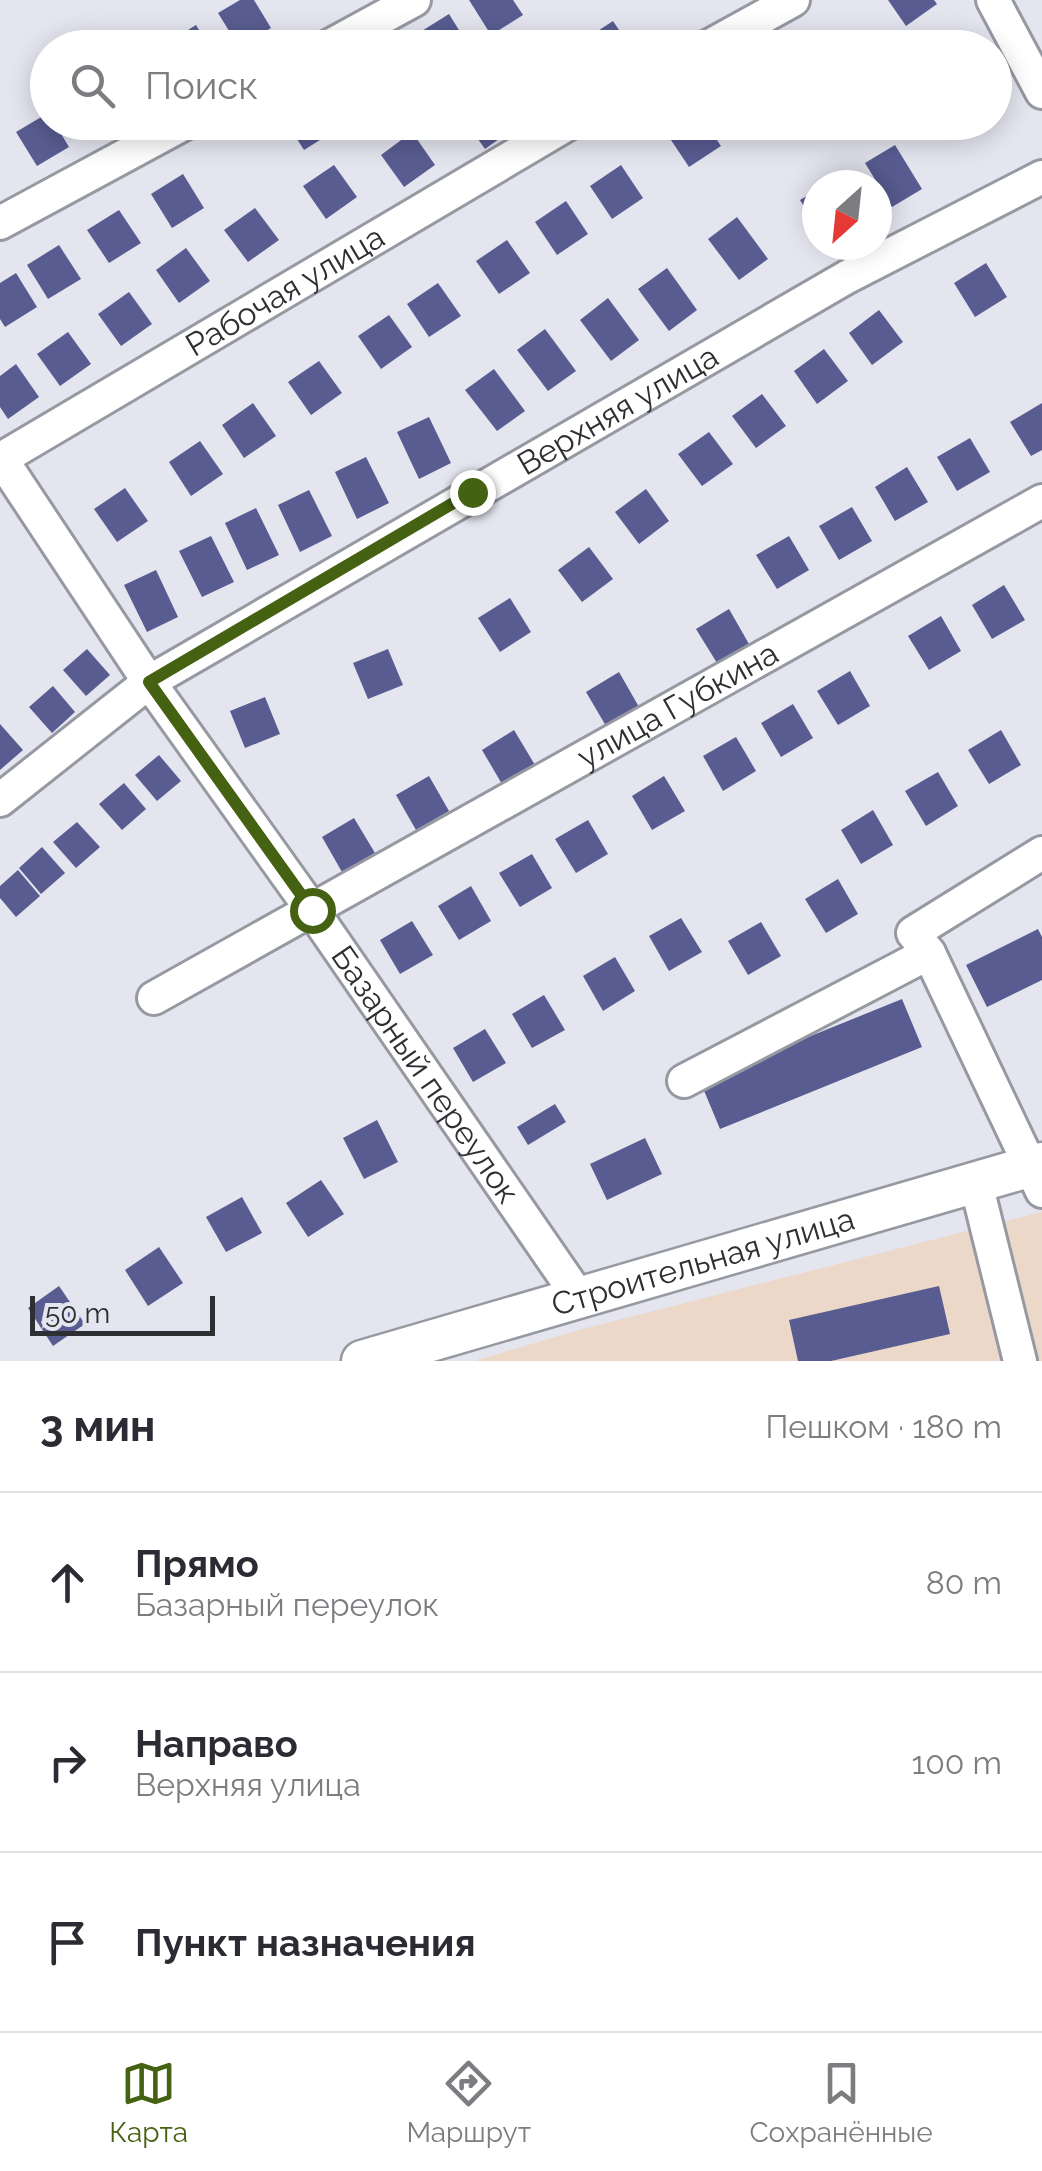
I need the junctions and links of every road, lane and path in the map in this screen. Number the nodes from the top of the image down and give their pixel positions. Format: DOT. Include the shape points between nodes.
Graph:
graph roads {
  1 [pos="414,0"];
  2 [pos="793,0"];
  3 [pos="993,0"];
  4 [pos="359,30"];
  5 [pos="739,30"];
  6 [pos="1009,30"];
  7 [pos="1012,36"];
  8 [pos="1042,92"];
  9 [pos="154,140"];
  10 [pos="540,140"];
  11 [pos="1042,177"];
  12 [pos="0,223"];
  13 [pos="0,458"];
  14 [pos="1042,501"];
  15 [pos="149,682"];
  16 [pos="0,800"];
  17 [pos="1042,853"];
  18 [pos="312,910"];
  19 [pos="929,952"];
  20 [pos="154,998"];
  21 [pos="684,1081"];
  22 [pos="1039,1173"];
  23 [pos="976,1183"];
  24 [pos="578,1296"];
  25 [pos="362,1361"];
  26 [pos="1020,1361"];
  1 -- 4 [label="street"];
  2 -- 5 [label="street"];
  3 -- 6 [label="street"];
  7 -- 8 [label="street"];
  9 -- 12 [label="street"];
  10 -- 13 [label="street, Рабочая улица"];
  11 -- 15 [label="street, Верхняя улица" via="846,277"];
  13 -- 15 [label="street, Базарный переулок"];
  14 -- 18 [label="street, улица Губкина"];
  15 -- 16 [label="street, Верхняя улица"];
  15 -- 18 [label="street, Базарный переулок"];
  17 -- 19 [label="street" via="913,933"];
  18 -- 20 [label="street, улица Губкина"];
  18 -- 24 [label="street, Базарный переулок"];
  19 -- 21 [label="street"];
  19 -- 22 [label="street"];
  22 -- 23 [label="main road, Строительная улица"];
  23 -- 24 [label="main road, Строительная улица"];
  23 -- 26 [label="street"];
  24 -- 25 [label="main road, Строительная улица"];
}
